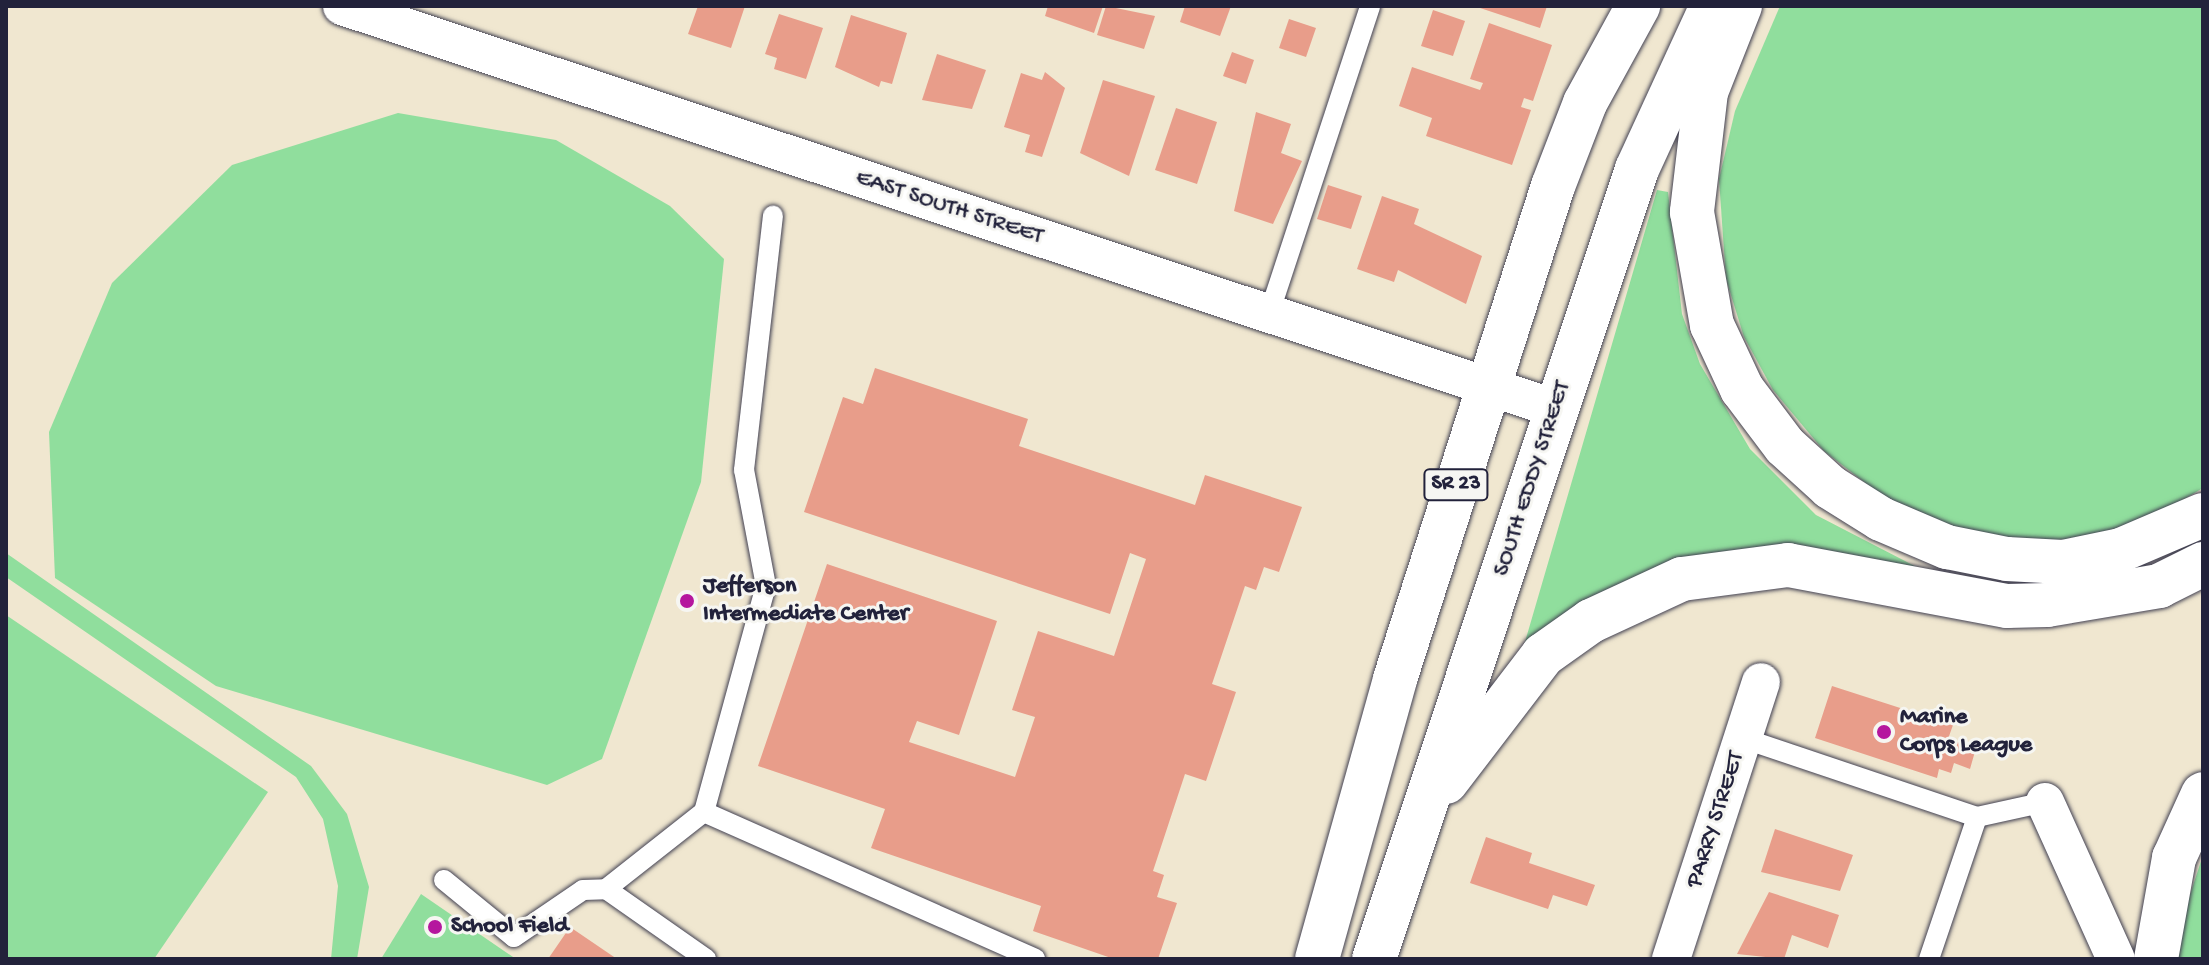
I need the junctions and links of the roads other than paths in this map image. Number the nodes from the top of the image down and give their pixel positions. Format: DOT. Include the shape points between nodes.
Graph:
graph roads {
  1 [pos="342,6"];
  2 [pos="1370,6"];
  3 [pos="1712,6"];
  4 [pos="1740,6"];
  5 [pos="1632,12"];
  6 [pos="773,216"];
  7 [pos="1269,314"];
  8 [pos="1487,386"];
  9 [pos="1556,409"];
  10 [pos="2203,515"];
  11 [pos="2203,564"];
  12 [pos="1761,682"];
  13 [pos="1742,738"];
  14 [pos="2203,794"];
  15 [pos="2045,802"];
  16 [pos="704,812"];
  17 [pos="1977,817"];
  18 [pos="1419,819"];
  19 [pos="444,880"];
  20 [pos="606,889"];
  21 [pos="706,959"];
  22 [pos="1035,959"];
  23 [pos="1317,959"];
  24 [pos="1374,959"];
  25 [pos="1671,959"];
  26 [pos="1929,959"];
  27 [pos="2116,959"];
  28 [pos="2156,959"];
  1 -- 7 [label="street, EAST SOUTH STREET"];
  2 -- 7 [label="lane"];
  3 -- 9 [label="main road, SOUTH EDDY STREET / SR 23" via="1637,169"];
  4 -- 10 [label="main road" via="1706,92 1692,212 1712,325 1742,389 1785,446 1881,519 1947,547 2007,559 2063,562 2121,550"];
  5 -- 8 [label="main road, SR 23" via="1553,186"];
  6 -- 16 [label="lane" via="744,470 766,586"];
  7 -- 8 [label="street, EAST SOUTH STREET"];
  8 -- 9 [label="street, EAST SOUTH STREET"];
  8 -- 23 [label="main road, SR 23"];
  9 -- 18 [label="main road, SOUTH EDDY STREET / SR 23"];
  11 -- 18 [label="main road" via="2159,586 2047,605 1982,602 1872,575 1788,565 1682,579 1591,621 1543,655"];
  12 -- 13 [label="street, PARRY STREET"];
  13 -- 17 [label="lane"];
  13 -- 25 [label="street, PARRY STREET"];
  14 -- 28 [label="main road" via="2174,858"];
  15 -- 17 [label="lane"];
  15 -- 27 [label="street"];
  16 -- 20 [label="lane"];
  16 -- 22 [label="lane"];
  17 -- 26 [label="lane"];
  18 -- 24 [label="main road, SOUTH EDDY STREET / SR 23"];
  19 -- 20 [label="lane" via="514,937 583,890"];
  20 -- 21 [label="lane"];
}
